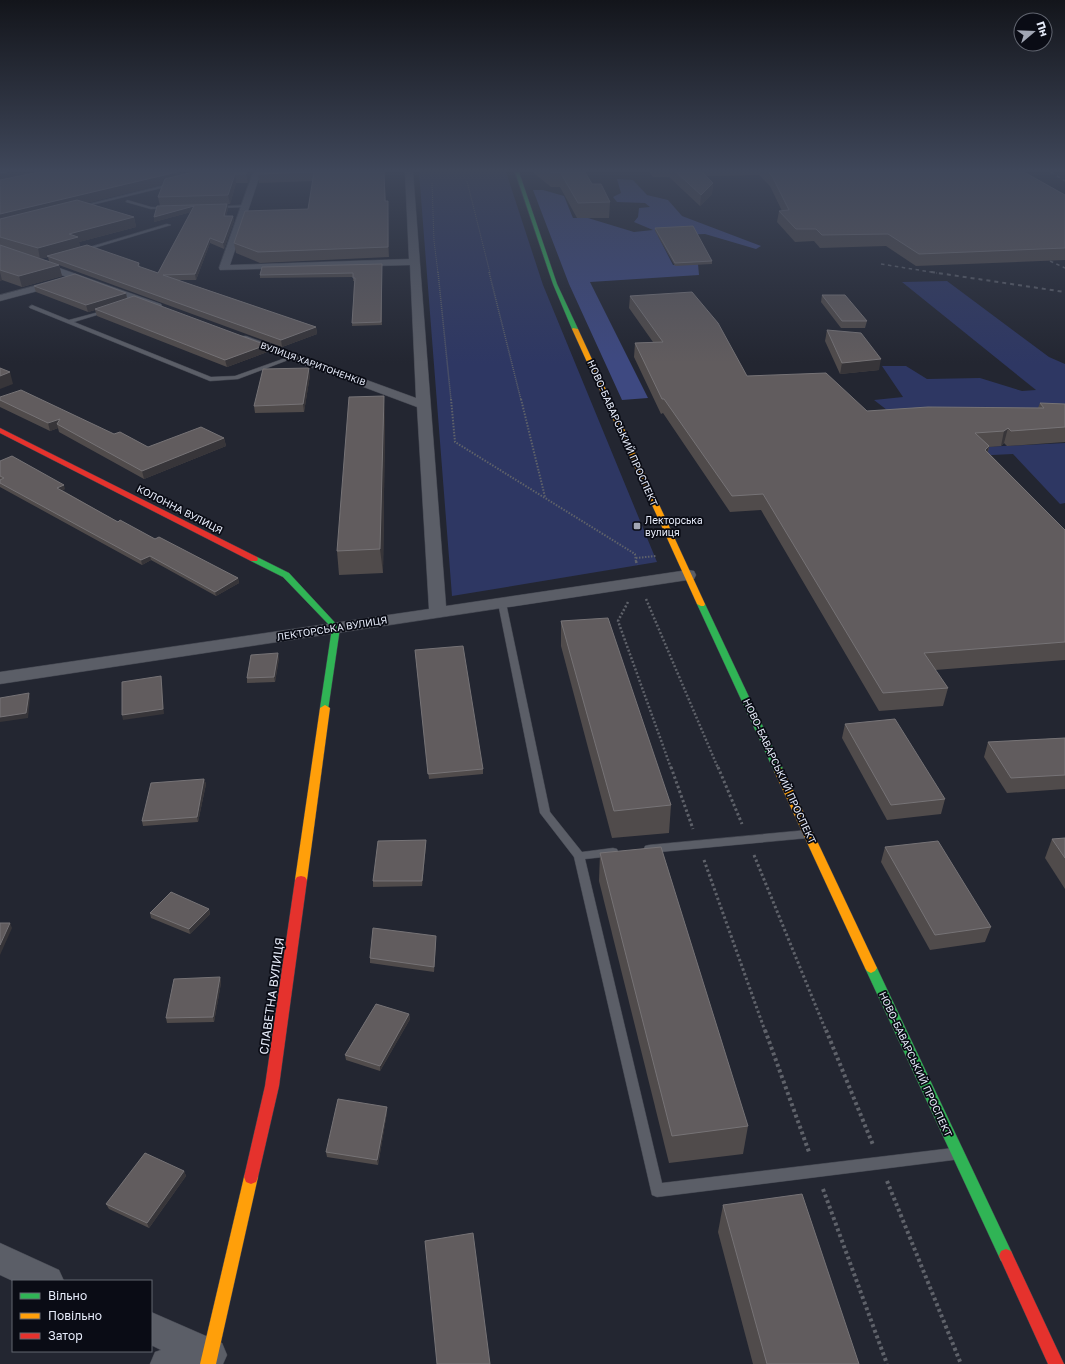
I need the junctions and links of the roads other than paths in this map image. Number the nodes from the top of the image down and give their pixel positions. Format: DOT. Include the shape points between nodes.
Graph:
graph roads {
  1 [pos="131,236"];
  2 [pos="235,236"];
  3 [pos="413,236"];
  4 [pos="539,236"];
  5 [pos="0,250"];
  6 [pos="78,251"];
  7 [pos="414,262"];
  8 [pos="78,276"];
  9 [pos="0,298"];
  10 [pos="140,299"];
  11 [pos="125,304"];
  12 [pos="32,307"];
  13 [pos="111,308"];
  14 [pos="169,310"];
  15 [pos="69,322"];
  16 [pos="235,335"];
  17 [pos="293,357"];
  18 [pos="423,405"];
  19 [pos="0,430"];
  20 [pos="688,575"];
  21 [pos="502,602"];
  22 [pos="438,612"];
  23 [pos="336,628"];
  24 [pos="0,678"];
  25 [pos="809,833"];
  26 [pos="638,850"];
  27 [pos="623,851"];
  28 [pos="578,856"];
  29 [pos="958,1153"];
  30 [pos="0,1259"];
  31 [pos="46,1280"];
  32 [pos="152,1329"];
  33 [pos="209,1360"];
  34 [pos="167,1364"];
  35 [pos="1056,1364"];
  1 -- 6 [label="lane"];
  2 -- 7 [label="street" via="224,268"];
  3 -- 7 [label="street"];
  4 -- 20 [label="main road, НОВО-БАВАРСЬКИЙ ПРОСПЕКТ" via="555,284"];
  5 -- 8 [label="street"];
  7 -- 18 [label="street"];
  8 -- 9 [label="street"];
  8 -- 10 [label="street"];
  10 -- 11 [label="lane"];
  10 -- 14 [label="street"];
  12 -- 15 [label="lane"];
  13 -- 15 [label="lane"];
  15 -- 17 [label="lane" via="210,379 236,378"];
  16 -- 17 [label="street, ВУЛИЦЯ ХАРИТОНЕНКІВ"];
  17 -- 18 [label="street, ВУЛИЦЯ ХАРИТОНЕНКІВ"];
  18 -- 22 [label="street"];
  19 -- 23 [label="main road, КОЛОННА ВУЛИЦЯ" via="286,575"];
  20 -- 21 [label="street, ЛЕКТОРСЬКА ВУЛИЦЯ"];
  20 -- 25 [label="main road, НОВО-БАВАРСЬКИЙ ПРОСПЕКТ"];
  21 -- 22 [label="street, ЛЕКТОРСЬКА ВУЛИЦЯ"];
  21 -- 28 [label="lane" via="545,813"];
  22 -- 23 [label="street, ЛЕКТОРСЬКА ВУЛИЦЯ"];
  23 -- 24 [label="street, ЛЕКТОРСЬКА ВУЛИЦЯ"];
  23 -- 33 [label="main road, СЛАВЕТНА ВУЛИЦЯ" via="272,1086"];
  25 -- 26 [label="lane"];
  25 -- 29 [label="main road, НОВО-БАВАРСЬКИЙ ПРОСПЕКТ"];
  27 -- 28 [label="lane"];
  28 -- 29 [label="lane" via="657,1190"];
  29 -- 35 [label="main road, НОВО-БАВАРСЬКИЙ ПРОСПЕКТ"];
  30 -- 31 [label="street"];
  32 -- 33 [label="street"];
  33 -- 34 [label="street"];
}
